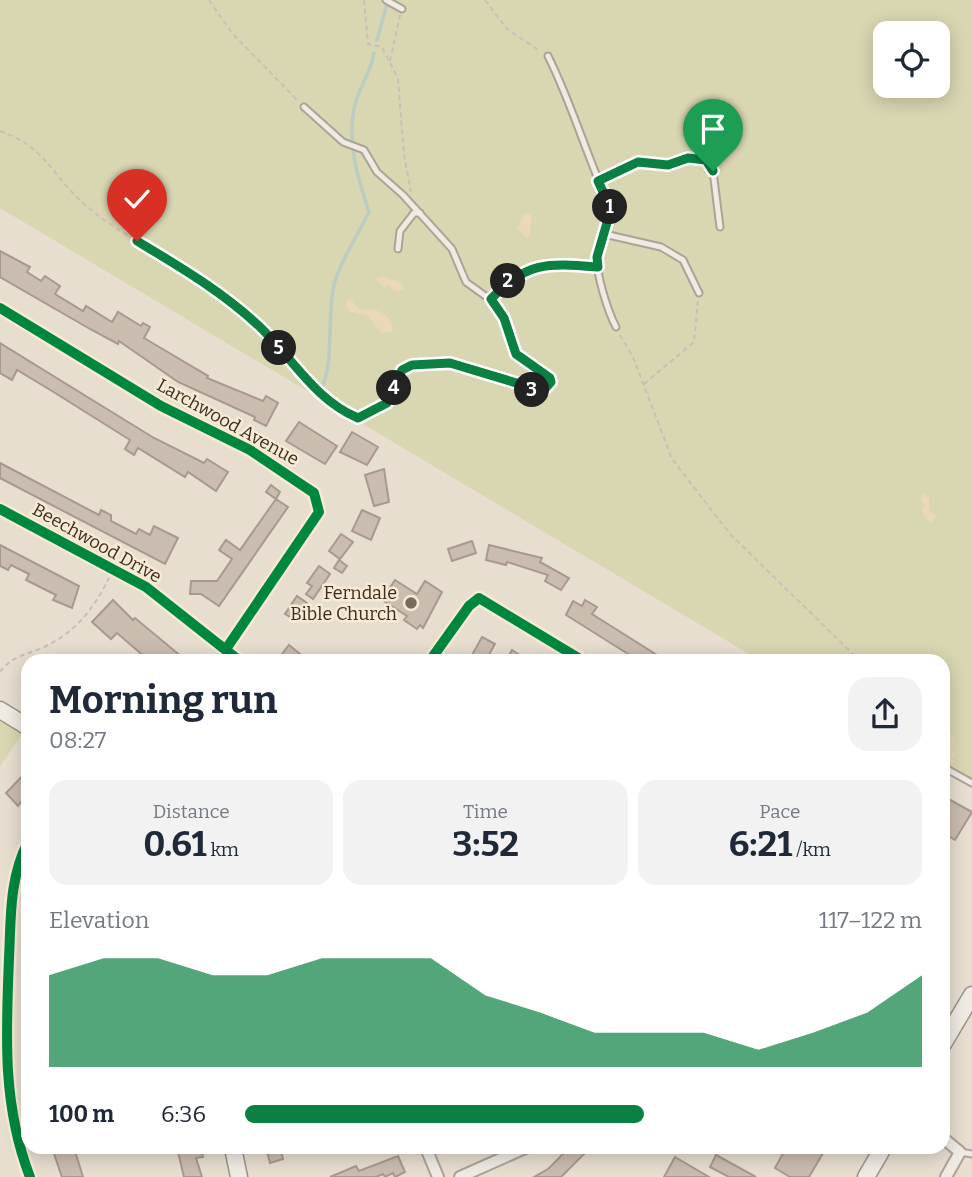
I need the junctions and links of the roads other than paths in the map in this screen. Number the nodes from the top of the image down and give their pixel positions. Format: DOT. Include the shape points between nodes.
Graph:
graph roads {
  1 [pos="386,0"];
  2 [pos="399,8"];
  3 [pos="548,56"];
  4 [pos="304,107"];
  5 [pos="598,181"];
  6 [pos="418,211"];
  7 [pos="720,227"];
  8 [pos="604,234"];
  9 [pos="398,249"];
  10 [pos="598,267"];
  11 [pos="699,293"];
  12 [pos="491,299"];
  13 [pos="0,308"];
  14 [pos="616,327"];
  15 [pos="300,372"];
  16 [pos="0,509"];
  17 [pos="226,649"];
  18 [pos="232,654"];
  19 [pos="435,654"];
  20 [pos="572,654"];
  21 [pos="0,710"];
  22 [pos="21,723"];
  23 [pos="950,771"];
  24 [pos="972,783"];
  25 [pos="21,855"];
  26 [pos="972,995"];
  27 [pos="950,1032"];
  28 [pos="2,1047"];
  29 [pos="950,1143"];
  30 [pos="966,1153"];
  31 [pos="234,1154"];
  32 [pos="428,1154"];
  33 [pos="512,1154"];
  34 [pos="879,1154"];
  35 [pos="30,1177"];
  36 [pos="239,1177"];
  37 [pos="438,1177"];
  38 [pos="460,1177"];
  39 [pos="866,1177"];
  40 [pos="946,1177"];
  1 -- 2 [label="lane"];
  3 -- 5 [label="lane"];
  4 -- 6 [label="lane" via="343,142 362,149 377,172"];
  5 -- 7 [label="lane" via="638,162 668,165 699,157 713,171"];
  5 -- 8 [label="lane" via="611,209"];
  6 -- 9 [label="lane" via="404,224"];
  6 -- 12 [label="lane" via="452,249 466,282"];
  8 -- 10 [label="lane"];
  8 -- 11 [label="lane" via="661,247 683,260"];
  10 -- 12 [label="lane" via="559,264 529,270 511,278"];
  10 -- 14 [label="lane" via="605,309"];
  12 -- 15 [label="lane" via="504,318 516,354 550,378 543,391 450,363 412,365 402,370 387,403 358,418 318,393"];
  13 -- 17 [label="street, Larchwood Avenue" via="161,406 250,450 314,493 319,512"];
  16 -- 17 [label="street, Beechwood Drive" via="146,587"];
  17 -- 18 [label="street, Beechwood Drive"];
  19 -- 20 [label="street" via="468,606 479,598"];
  21 -- 22 [label="main road"];
  23 -- 24 [label="lane"];
  25 -- 28 [label="street" via="11,901"];
  26 -- 27 [label="main road"];
  28 -- 35 [label="street" via="17,1145"];
  29 -- 30 [label="street"];
  30 -- 40 [label="street"];
  31 -- 36 [label="main road"];
  32 -- 37 [label="street"];
  33 -- 38 [label="street"];
  34 -- 39 [label="main road"];
}
